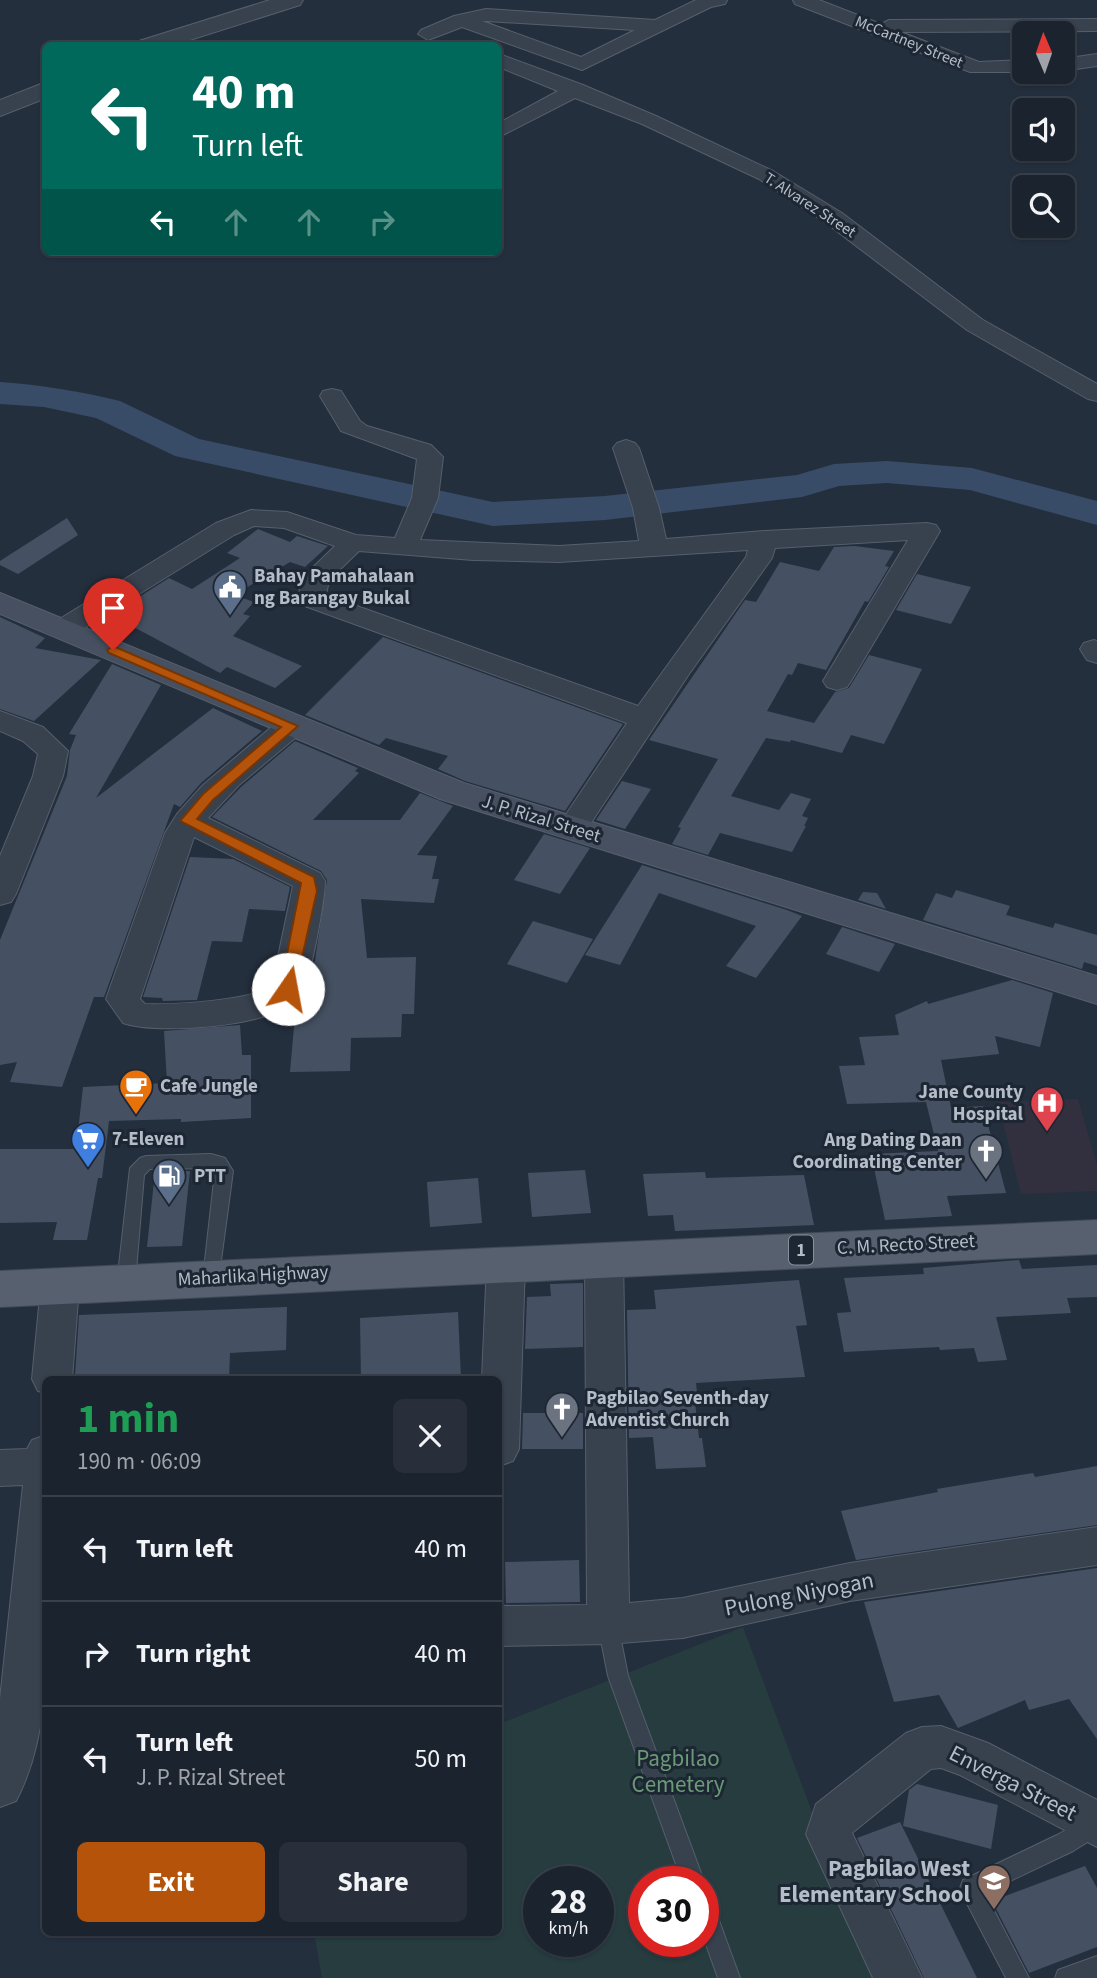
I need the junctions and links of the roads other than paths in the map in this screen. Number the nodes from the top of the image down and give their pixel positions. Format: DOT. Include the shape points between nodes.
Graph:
graph roads {
  1 [pos="718,0"];
  2 [pos="802,0"];
  3 [pos="272,1"];
  4 [pos="1095,18"];
  5 [pos="461,20"];
  6 [pos="870,26"];
  7 [pos="658,27"];
  8 [pos="428,34"];
  9 [pos="142,42"];
  10 [pos="1097,60"];
  11 [pos="502,61"];
  12 [pos="1075,63"];
  13 [pos="1012,67"];
  14 [pos="42,78"];
  15 [pos="576,89"];
  16 [pos="42,91"];
  17 [pos="0,96"];
  18 [pos="0,109"];
  19 [pos="502,129"];
  20 [pos="1097,394"];
  21 [pos="332,396"];
  22 [pos="626,449"];
  23 [pos="765,539"];
  24 [pos="352,543"];
  25 [pos="404,547"];
  26 [pos="654,547"];
  27 [pos="0,603"];
  28 [pos="63,629"];
  29 [pos="837,681"];
  30 [pos="645,719"];
  31 [pos="0,720"];
  32 [pos="291,726"];
  33 [pos="188,821"];
  34 [pos="572,828"];
  35 [pos="0,894"];
  36 [pos="1097,990"];
  37 [pos="1097,1237"];
  38 [pos="604,1258"];
  39 [pos="506,1263"];
  40 [pos="212,1278"];
  41 [pos="126,1283"];
  42 [pos="60,1286"];
  43 [pos="0,1289"];
  44 [pos="52,1376"];
  45 [pos="502,1376"];
  46 [pos="42,1461"];
  47 [pos="0,1468"];
  48 [pos="42,1488"];
  49 [pos="1097,1546"];
  50 [pos="608,1624"];
  51 [pos="502,1626"];
  52 [pos="24,1648"];
  53 [pos="0,1785"];
  54 [pos="1096,1824"];
  55 [pos="688,1866"];
  56 [pos="719,1950"];
  57 [pos="1097,1967"];
  58 [pos="729,1978"];
  59 [pos="898,1978"];
  60 [pos="1018,1978"];
  61 [pos="1066,1978"];
  1 -- 7 [label="street"];
  2 -- 6 [label="street, McCartney Street"];
  3 -- 9 [label="street"];
  4 -- 6 [label="street" via="1020,29"];
  5 -- 7 [label="street" via="485,15"];
  5 -- 7 [label="street" via="582,64"];
  5 -- 8 [label="street"];
  6 -- 13 [label="street, McCartney Street" via="977,68"];
  10 -- 12 [label="street"];
  11 -- 15 [label="street, T. Alvarez Street"];
  14 -- 17 [label="street"];
  15 -- 19 [label="street"];
  15 -- 20 [label="street, T. Alvarez Street" via="766,175 834,218 975,325"];
  16 -- 18 [label="street"];
  21 -- 25 [label="street" via="358,431 422,450 430,457 424,501"];
  22 -- 26 [label="street"];
  23 -- 26 [label="street"];
  23 -- 29 [label="street" via="927,531"];
  23 -- 30 [label="street" via="759,558"];
  24 -- 25 [label="street"];
  24 -- 28 [label="street" via="287,520 251,518 225,529"];
  24 -- 30 [label="street" via="316,578 312,599"];
  25 -- 26 [label="street" via="559,554"];
  27 -- 28 [label="main road, J. P. Rizal Street"];
  28 -- 32 [label="main road, J. P. Rizal Street"];
  30 -- 34 [label="street"];
  31 -- 35 [label="street" via="33,734 53,751 48,776"];
  32 -- 33 [label="street" via="208,797"];
  32 -- 34 [label="main road, J. P. Rizal Street" via="452,791"];
  33 -- 33 [label="street" via="176,841 123,999 139,1016 266,1003 279,999 288,989 309,881"];
  34 -- 36 [label="main road, J. P. Rizal Street"];
  37 -- 38 [label="main road, C. M. Recto Street / 1"];
  38 -- 39 [label="main road, C. M. Recto Street / 1"];
  38 -- 50 [label="street"];
  39 -- 40 [label="main road, Maharlika Highway / 1"];
  39 -- 45 [label="street"];
  40 -- 41 [label="main road, Maharlika Highway / 1"];
  40 -- 41 [label="lane" via="224,1171 211,1161 146,1163 135,1173"];
  41 -- 42 [label="main road, Maharlika Highway / 1"];
  42 -- 43 [label="main road, Maharlika Highway / 1"];
  42 -- 44 [label="street"];
  46 -- 47 [label="street"];
  48 -- 52 [label="street"];
  49 -- 50 [label="street, Pulong Niyogan" via="850,1582 684,1618"];
  50 -- 51 [label="street, Pulong Niyogan"];
  50 -- 55 [label="lane" via="618,1676"];
  52 -- 53 [label="street" via="16,1747"];
  54 -- 59 [label="street, Enverga Street" via="972,1758 941,1747 922,1748 832,1821 830,1834"];
  54 -- 60 [label="lane" via="971,1888"];
  56 -- 58 [label="lane"];
  57 -- 61 [label="lane"];
}
